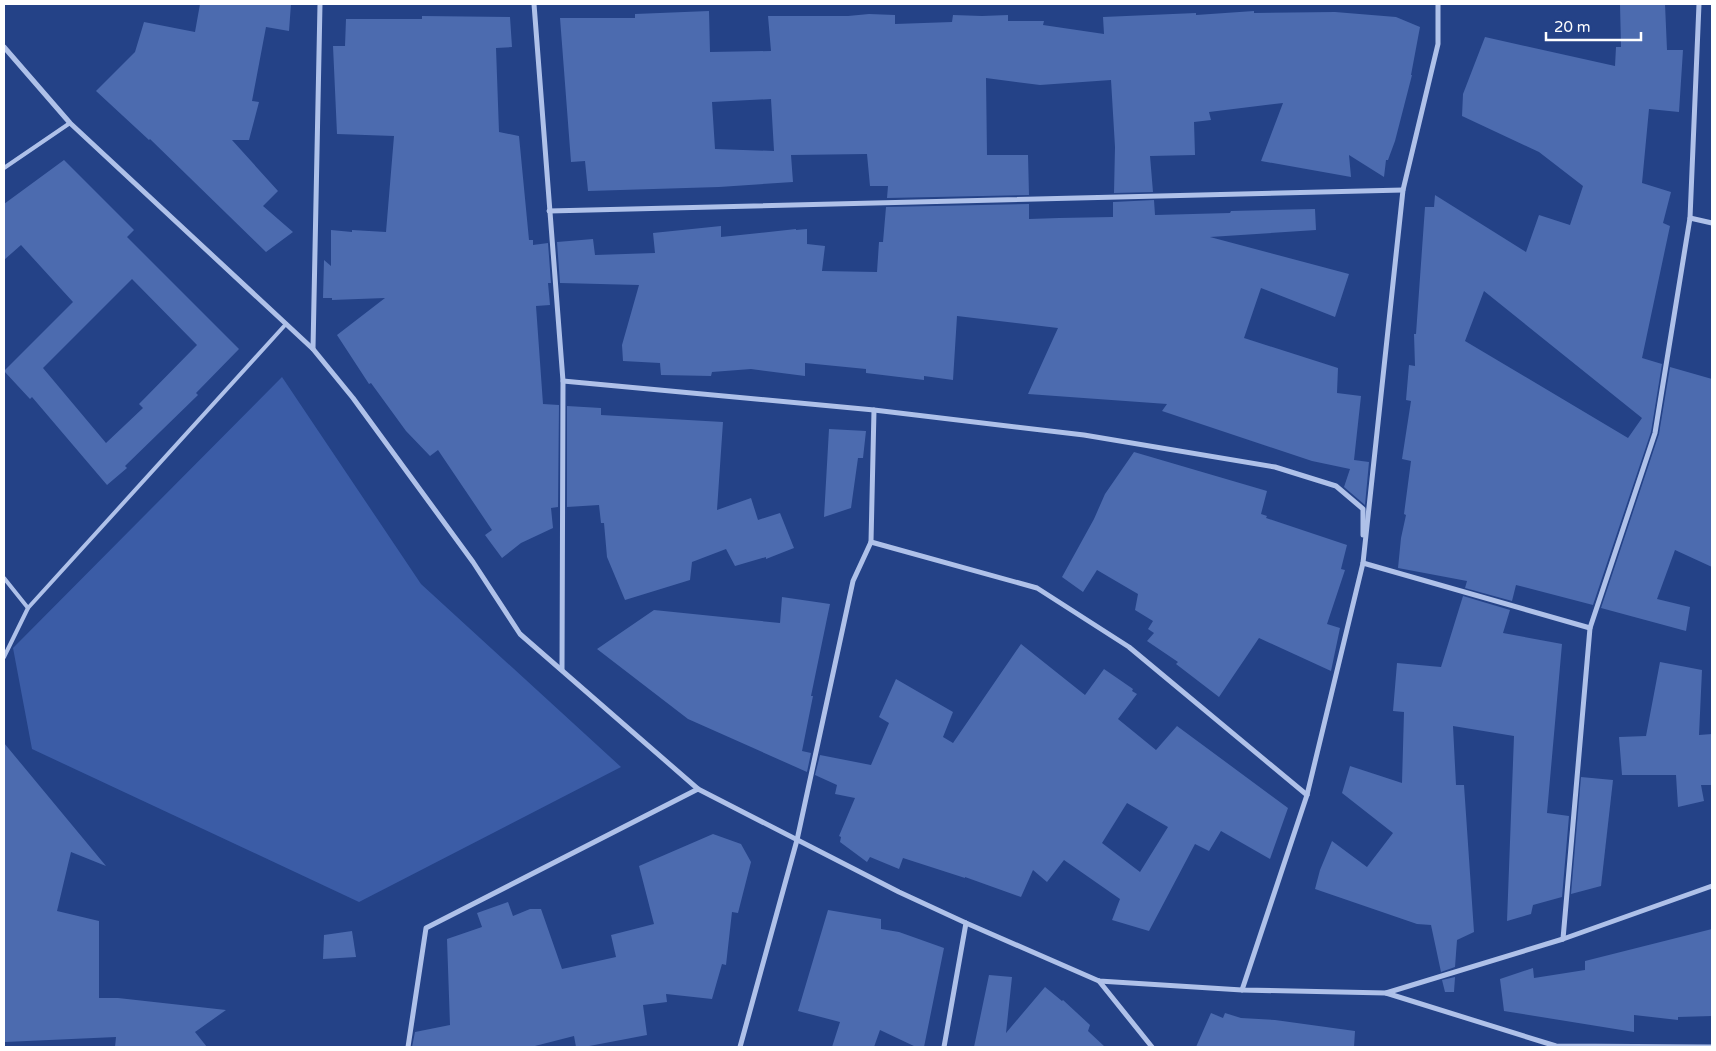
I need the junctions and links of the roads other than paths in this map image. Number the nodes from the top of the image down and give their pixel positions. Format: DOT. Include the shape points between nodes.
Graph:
graph roads {
  1 [pos="320,4"];
  2 [pos="534,4"];
  3 [pos="1438,4"];
  4 [pos="1698,4"];
  5 [pos="4,47"];
  6 [pos="70,123"];
  7 [pos="4,168"];
  8 [pos="1404,190"];
  9 [pos="549,211"];
  10 [pos="1690,218"];
  11 [pos="1712,223"];
  12 [pos="286,324"];
  13 [pos="313,349"];
  14 [pos="563,381"];
  15 [pos="874,410"];
  16 [pos="871,542"];
  17 [pos="1363,563"];
  18 [pos="4,578"];
  19 [pos="28,608"];
  20 [pos="1590,628"];
  21 [pos="4,657"];
  22 [pos="562,670"];
  23 [pos="698,789"];
  24 [pos="1307,796"];
  25 [pos="798,840"];
  26 [pos="1712,886"];
  27 [pos="966,923"];
  28 [pos="1564,939"];
  29 [pos="1099,981"];
  30 [pos="1242,990"];
  31 [pos="1386,993"];
  32 [pos="408,1047"];
  33 [pos="740,1047"];
  34 [pos="944,1047"];
  35 [pos="1152,1047"];
  36 [pos="1712,1047"];
  1 -- 13 [label="street"];
  2 -- 9 [label="street"];
  3 -- 8 [label="street" via="1438,44"];
  4 -- 10 [label="street"];
  5 -- 6 [label="street"];
  6 -- 7 [label="lane"];
  6 -- 12 [label="street"];
  8 -- 9 [label="street"];
  8 -- 17 [label="street"];
  9 -- 14 [label="street"];
  10 -- 11 [label="street"];
  10 -- 20 [label="street" via="1655,433"];
  12 -- 13 [label="street"];
  12 -- 19 [label="lane"];
  13 -- 22 [label="street" via="353,398 473,562 520,634"];
  14 -- 15 [label="street"];
  14 -- 22 [label="street"];
  15 -- 16 [label="street"];
  15 -- 17 [label="street" via="1084,435 1275,467 1336,486 1364,509"];
  16 -- 24 [label="street" via="1036,588 1129,647"];
  16 -- 25 [label="street" via="852,581"];
  17 -- 20 [label="street"];
  17 -- 24 [label="street"];
  18 -- 19 [label="lane"];
  19 -- 21 [label="lane"];
  20 -- 28 [label="street"];
  22 -- 23 [label="street"];
  23 -- 25 [label="street"];
  23 -- 32 [label="street" via="426,928"];
  24 -- 30 [label="street"];
  25 -- 27 [label="street"];
  25 -- 33 [label="street"];
  26 -- 28 [label="street"];
  27 -- 29 [label="street"];
  27 -- 34 [label="street"];
  28 -- 31 [label="street"];
  29 -- 30 [label="street"];
  29 -- 35 [label="street"];
  30 -- 31 [label="street"];
  31 -- 36 [label="street" via="1556,1046"];
}
